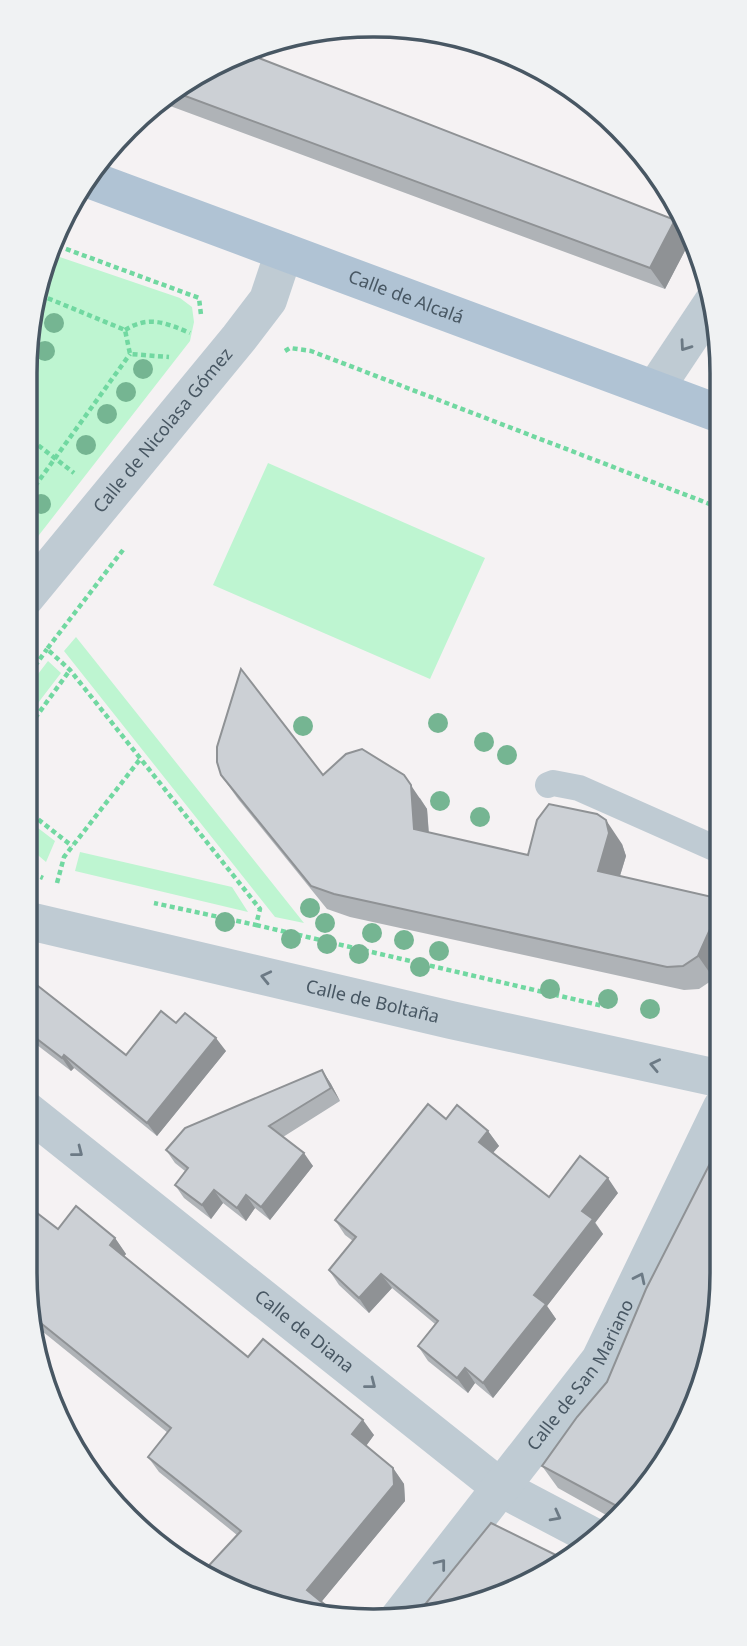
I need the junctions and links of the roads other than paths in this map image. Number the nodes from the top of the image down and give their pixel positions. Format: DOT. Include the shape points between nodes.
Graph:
graph roads {
  1 [pos="97,182"];
  2 [pos="284,251"];
  3 [pos="705,314"];
  4 [pos="656,389"];
  5 [pos="710,410"];
  6 [pos="37,582"];
  7 [pos="548,785"];
  8 [pos="710,846"];
  9 [pos="37,923"];
  10 [pos="710,1076"];
  11 [pos="37,1119"];
  12 [pos="710,1132"];
  13 [pos="501,1488"];
  14 [pos="587,1533"];
  15 [pos="407,1607"];
  1 -- 2 [label="main road, Calle de Alcalá"];
  2 -- 4 [label="main road, Calle de Alcalá"];
  2 -- 6 [label="street, Calle de Nicolasa Gómez" via="268,300"];
  3 -- 4 [label="street, one-way"];
  4 -- 5 [label="main road, Calle de Alcalá"];
  7 -- 8 [label="lane" via="579,788"];
  10 -- 9 [label="street, Calle de Boltaña, one-way"];
  11 -- 13 [label="street, Calle de Diana, one-way"];
  13 -- 12 [label="street, Calle de San Mariano, one-way" via="600,1360"];
  13 -- 14 [label="street, Calle de Diana, one-way"];
  15 -- 13 [label="street, Calle de San Mariano, one-way"];
}
